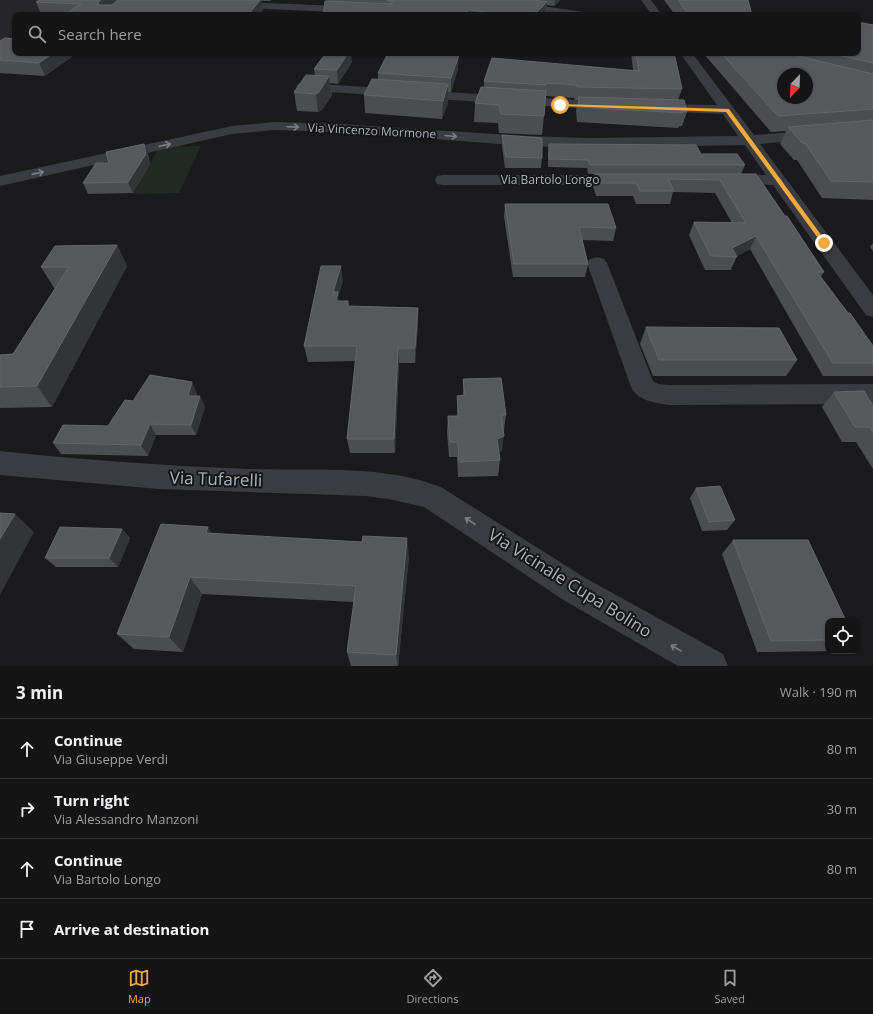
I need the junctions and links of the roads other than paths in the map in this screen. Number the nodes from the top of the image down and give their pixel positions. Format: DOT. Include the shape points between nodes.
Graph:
graph roads {
  1 [pos="481,0"];
  2 [pos="646,0"];
  3 [pos="223,5"];
  4 [pos="363,12"];
  5 [pos="563,12"];
  6 [pos="655,12"];
  7 [pos="688,56"];
  8 [pos="303,87"];
  9 [pos="624,107"];
  10 [pos="640,107"];
  11 [pos="728,110"];
  12 [pos="873,130"];
  13 [pos="749,140"];
  14 [pos="443,180"];
  15 [pos="642,180"];
  16 [pos="714,180"];
  17 [pos="778,180"];
  18 [pos="0,181"];
  19 [pos="597,263"];
  20 [pos="873,310"];
  21 [pos="873,394"];
  22 [pos="0,463"];
  23 [pos="431,496"];
  24 [pos="711,666"];
  1 -- 5 [label="street"];
  2 -- 6 [label="street"];
  3 -- 4 [label="street"];
  7 -- 11 [label="street"];
  8 -- 9 [label="street"];
  10 -- 11 [label="street"];
  11 -- 13 [label="street"];
  12 -- 13 [label="street, Via Vincenzo Mormone"];
  13 -- 17 [label="street"];
  18 -- 13 [label="street, Via Vincenzo Mormone, one-way" via="253,127 360,129 532,141 633,143"];
  14 -- 15 [label="street, Via Bartolo Longo"];
  16 -- 17 [label="street"];
  17 -- 20 [label="street"];
  19 -- 21 [label="street" via="643,387 654,393"];
  22 -- 23 [label="street, Via Tufarelli" via="90,473 173,478 373,485"];
  24 -- 23 [label="street, Via Vicinale Cupa Bolino, one-way" via="576,590"];
}
